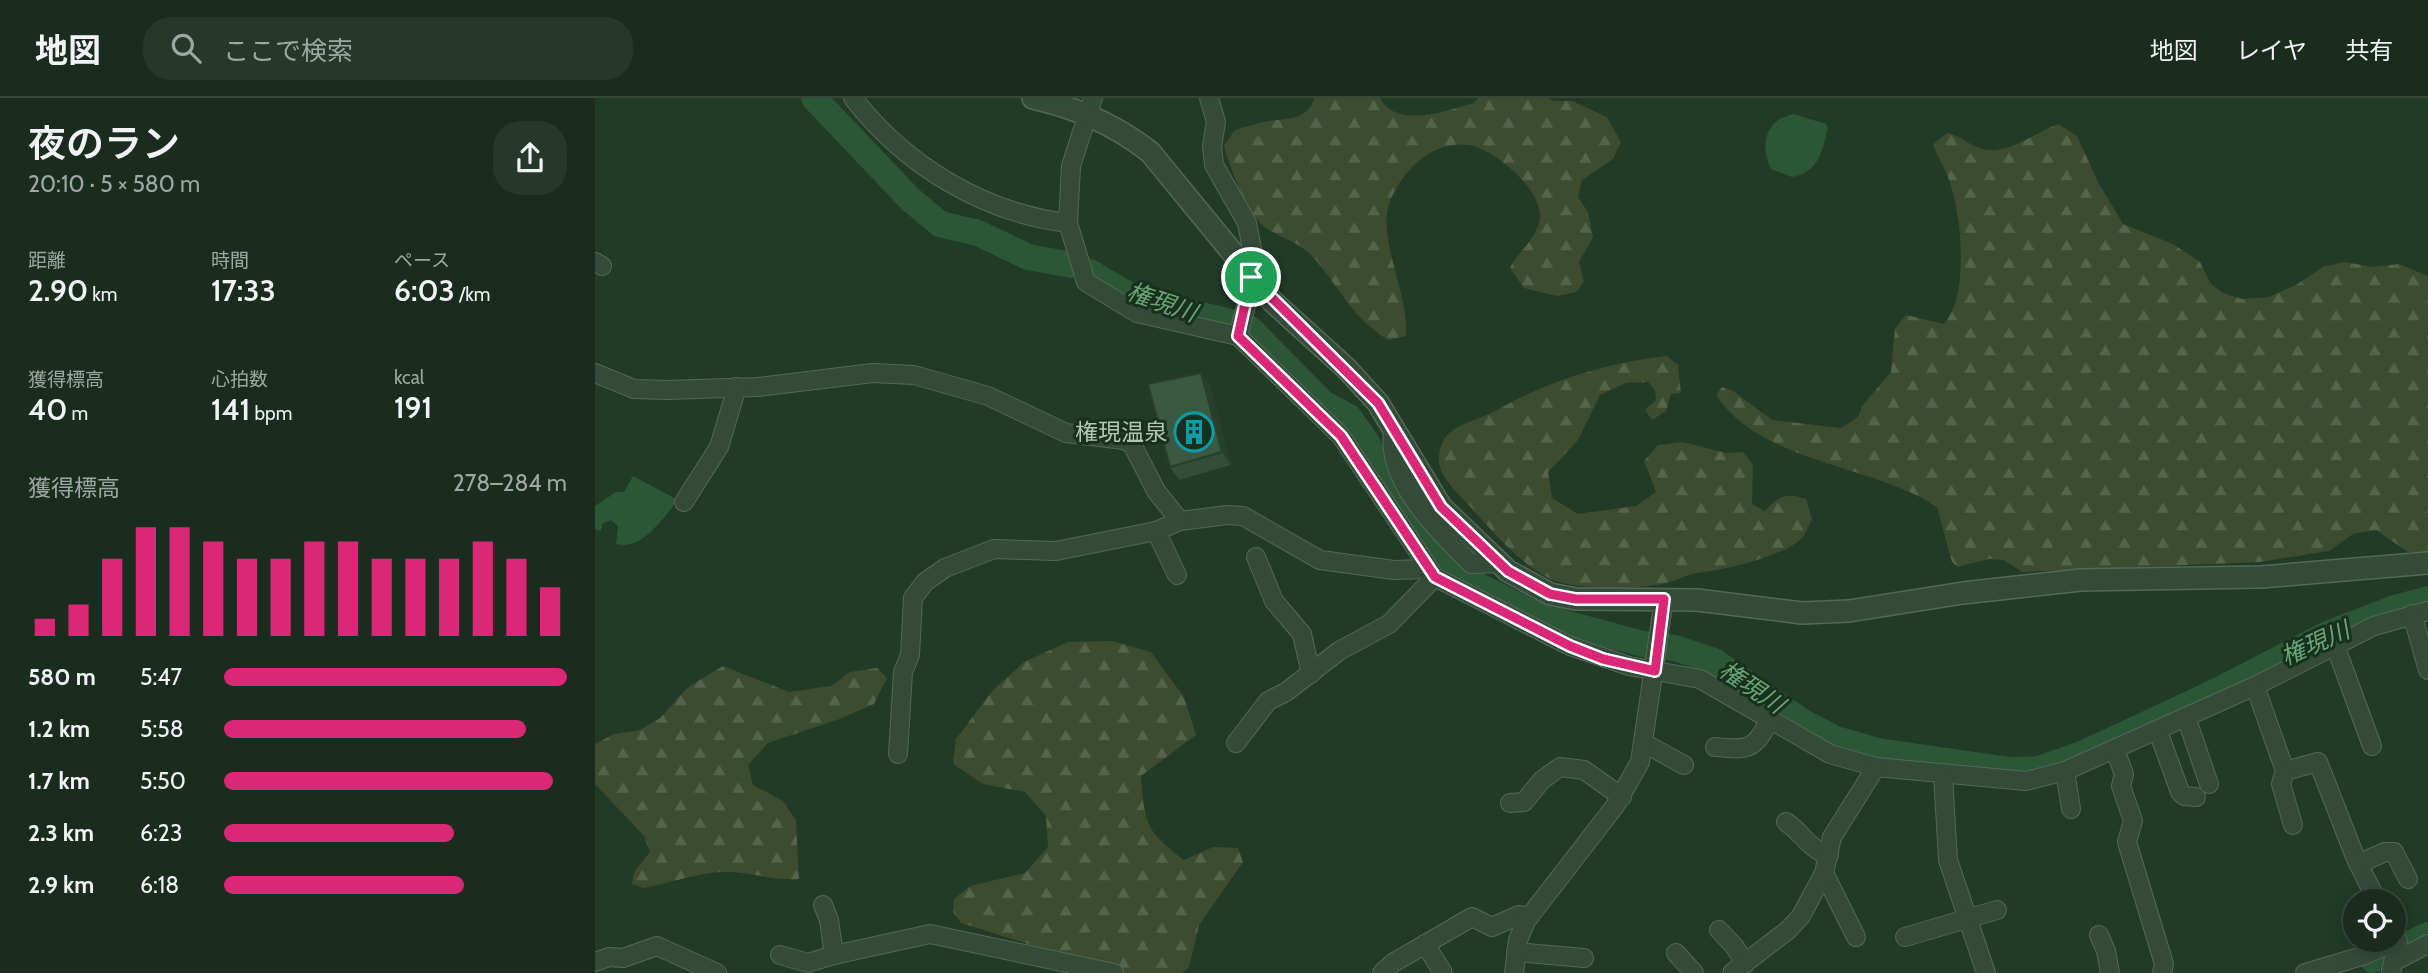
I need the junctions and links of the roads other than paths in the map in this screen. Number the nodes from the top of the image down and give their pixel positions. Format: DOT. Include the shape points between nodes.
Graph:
graph roads {
  1 [pos="853,98"];
  2 [pos="1033,98"];
  3 [pos="1209,98"];
  4 [pos="1090,106"];
  5 [pos="1068,223"];
  6 [pos="1251,277"];
  7 [pos="1240,328"];
  8 [pos="595,373"];
  9 [pos="737,387"];
  10 [pos="1394,427"];
  11 [pos="684,502"];
  12 [pos="1404,508"];
  13 [pos="1180,521"];
  14 [pos="1156,531"];
  15 [pos="1256,557"];
  16 [pos="1499,563"];
  17 [pos="2428,563"];
  18 [pos="1431,573"];
  19 [pos="1177,575"];
  20 [pos="1664,599"];
  21 [pos="2420,612"];
  22 [pos="2335,645"];
  23 [pos="1656,665"];
  24 [pos="2428,670"];
  25 [pos="1311,674"];
  26 [pos="2255,686"];
  27 [pos="2186,717"];
  28 [pos="1769,722"];
  29 [pos="2158,731"];
  30 [pos="1236,743"];
  31 [pos="1644,743"];
  32 [pos="2372,746"];
  33 [pos="2115,750"];
  34 [pos="1720,752"];
  35 [pos="898,754"];
  36 [pos="1684,765"];
  37 [pos="1877,767"];
  38 [pos="2065,771"];
  39 [pos="2285,771"];
  40 [pos="1943,775"];
  41 [pos="1622,797"];
  42 [pos="1510,803"];
  43 [pos="2071,810"];
  44 [pos="1786,822"];
  45 [pos="2293,825"];
  46 [pos="1829,855"];
  47 [pos="2358,864"];
  48 [pos="1824,873"];
  49 [pos="2408,879"];
  50 [pos="2372,889"];
  51 [pos="823,905"];
  52 [pos="1997,909"];
  53 [pos="1528,917"];
  54 [pos="1969,919"];
  55 [pos="1719,930"];
  56 [pos="2099,935"];
  57 [pos="1856,937"];
  58 [pos="1905,937"];
  59 [pos="1425,944"];
  60 [pos="2428,944"];
  61 [pos="2406,945"];
  62 [pos="1516,952"];
  63 [pos="2376,952"];
  64 [pos="2397,952"];
  65 [pos="1676,953"];
  66 [pos="780,955"];
  67 [pos="834,955"];
  68 [pos="1584,958"];
  69 [pos="595,962"];
  70 [pos="799,968"];
  71 [pos="1738,968"];
  72 [pos="717,973"];
  73 [pos="1114,973"];
  74 [pos="1383,973"];
  75 [pos="1443,973"];
  76 [pos="1514,973"];
  77 [pos="1695,973"];
  78 [pos="1986,973"];
  79 [pos="2110,973"];
  80 [pos="2162,973"];
  81 [pos="2305,973"];
  82 [pos="2391,973"];
  1 -- 5 [label="street" via="893,144 979,199 1043,220"];
  2 -- 4 [label="street"];
  3 -- 6 [label="street" via="1216,122 1214,165 1247,223"];
  4 -- 5 [label="street" via="1071,166"];
  4 -- 6 [label="street" via="1150,152"];
  5 -- 7 [label="street" via="1078,261 1093,289 1137,313"];
  6 -- 7 [label="street"];
  6 -- 10 [label="street" via="1347,369"];
  7 -- 12 [label="street"];
  8 -- 9 [label="street" via="634,389"];
  9 -- 11 [label="street" via="719,447"];
  9 -- 13 [label="street" via="873,373 914,375 988,396 1066,433 1132,444 1156,491"];
  10 -- 12 [label="street" via="1391,440"];
  10 -- 16 [label="street" via="1441,507"];
  12 -- 16 [label="street" via="1434,527 1471,564"];
  12 -- 18 [label="street"];
  13 -- 14 [label="street"];
  13 -- 18 [label="street" via="1243,516 1320,560"];
  14 -- 19 [label="street"];
  14 -- 35 [label="street" via="1056,551 994,549 945,568 925,582 913,598"];
  15 -- 25 [label="street" via="1274,601 1302,634"];
  16 -- 20 [label="street" via="1528,585 1550,594 1576,599"];
  17 -- 20 [label="street" via="2261,577 2080,580 1849,611 1802,613 1732,602"];
  18 -- 23 [label="street" via="1570,646 1603,659"];
  18 -- 25 [label="street" via="1389,624 1339,651"];
  20 -- 23 [label="street"];
  21 -- 22 [label="street" via="2374,626"];
  21 -- 24 [label="street"];
  22 -- 26 [label="street"];
  22 -- 32 [label="street"];
  23 -- 28 [label="street" via="1700,679"];
  23 -- 31 [label="street"];
  25 -- 30 [label="street" via="1268,701"];
  26 -- 27 [label="street"];
  26 -- 39 [label="street"];
  27 -- 29 [label="street"];
  27 -- 29 [label="street" via="2203,791 2185,796 2180,792"];
  28 -- 34 [label="street" via="1752,746"];
  28 -- 37 [label="street" via="1830,754"];
  29 -- 33 [label="street"];
  31 -- 36 [label="street"];
  31 -- 41 [label="street"];
  33 -- 38 [label="street"];
  33 -- 80 [label="street" via="2125,774 2121,786 2133,821 2127,842 2164,964"];
  37 -- 40 [label="street"];
  37 -- 46 [label="street" via="1832,837"];
  38 -- 40 [label="street" via="2026,781"];
  38 -- 43 [label="street"];
  39 -- 45 [label="street" via="2281,784"];
  39 -- 47 [label="street" via="2318,762"];
  40 -- 54 [label="street" via="1948,860"];
  41 -- 42 [label="street" via="1584,770 1560,767 1542,780 1524,803"];
  41 -- 53 [label="street"];
  44 -- 46 [label="street" via="1816,852"];
  46 -- 48 [label="street"];
  47 -- 49 [label="street" via="2394,852"];
  47 -- 50 [label="street"];
  48 -- 57 [label="street"];
  48 -- 71 [label="street" via="1816,894 1795,923"];
  51 -- 67 [label="street"];
  52 -- 54 [label="street"];
  53 -- 59 [label="street" via="1519,915 1492,927 1472,917"];
  53 -- 62 [label="street"];
  54 -- 58 [label="street"];
  54 -- 78 [label="street"];
  55 -- 71 [label="street" via="1735,947"];
  56 -- 79 [label="street"];
  59 -- 74 [label="street"];
  59 -- 75 [label="street"];
  60 -- 61 [label="street"];
  62 -- 68 [label="street"];
  62 -- 76 [label="street"];
  63 -- 81 [label="street"];
  64 -- 82 [label="street"];
  65 -- 77 [label="street"];
  66 -- 70 [label="street"];
  67 -- 70 [label="street"];
  67 -- 73 [label="street" via="930,934"];
  69 -- 72 [label="street" via="657,946"];
}
